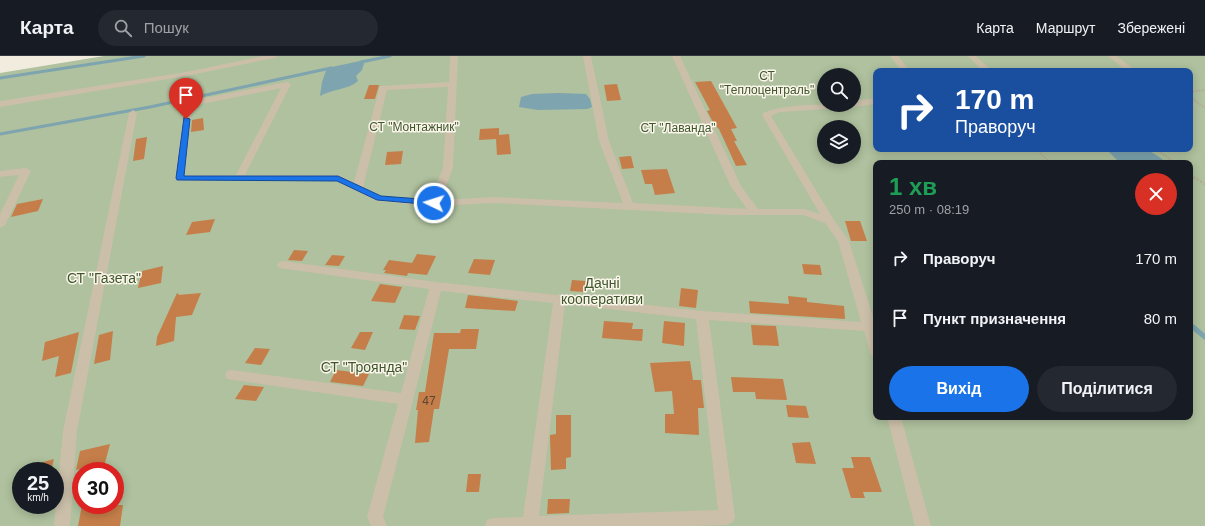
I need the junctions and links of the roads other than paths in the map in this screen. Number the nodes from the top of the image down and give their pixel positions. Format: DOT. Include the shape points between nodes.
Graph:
graph roads {
  1 [pos="274,56"];
  2 [pos="454,56"];
  3 [pos="587,56"];
  4 [pos="676,56"];
  5 [pos="894,56"];
  6 [pos="972,56"];
  7 [pos="1112,56"];
  8 [pos="904,68"];
  9 [pos="985,68"];
  10 [pos="1128,68"];
  11 [pos="452,84"];
  12 [pos="873,102"];
  13 [pos="861,103"];
  14 [pos="0,104"];
  15 [pos="817,107"];
  16 [pos="133,113"];
  17 [pos="0,174"];
  18 [pos="239,178"];
  19 [pos="358,187"];
  20 [pos="434,203"];
  21 [pos="629,206"];
  22 [pos="755,212"];
  23 [pos="829,221"];
  24 [pos="0,224"];
  25 [pos="283,265"];
  26 [pos="436,286"];
  27 [pos="560,298"];
  28 [pos="702,315"];
  29 [pos="870,327"];
  30 [pos="873,339"];
  31 [pos="232,375"];
  32 [pos="406,399"];
  33 [pos="895,420"];
  34 [pos="530,525"];
  35 [pos="62,526"];
  36 [pos="379,526"];
  37 [pos="493,526"];
  38 [pos="923,526"];
  1 -- 14 [label="street" via="186,74"];
  2 -- 11 [label="street"];
  3 -- 21 [label="street" via="604,141"];
  4 -- 22 [label="street" via="736,187"];
  5 -- 8 [label="street"];
  6 -- 9 [label="street"];
  7 -- 10 [label="street"];
  11 -- 19 [label="street" via="383,88"];
  11 -- 20 [label="street" via="448,168"];
  12 -- 13 [label="street"];
  15 -- 23 [label="street" via="779,110 766,114"];
  16 -- 35 [label="street" via="70,431"];
  17 -- 24 [label="street" via="26,171"];
  18 -- 18 [label="street" via="267,124 287,84 188,104 180,178"];
  18 -- 19 [label="street" via="338,178"];
  19 -- 20 [label="street" via="380,199"];
  20 -- 21 [label="street" via="493,200"];
  21 -- 22 [label="street"];
  22 -- 23 [label="street" via="804,212"];
  23 -- 29 [label="street" via="843,241"];
  25 -- 26 [label="street"];
  26 -- 27 [label="street"];
  26 -- 32 [label="street"];
  27 -- 28 [label="street"];
  27 -- 34 [label="street"];
  28 -- 29 [label="street"];
  28 -- 34 [label="street" via="727,517"];
  29 -- 30 [label="street"];
  31 -- 32 [label="street"];
  32 -- 36 [label="street" via="375,517"];
  33 -- 38 [label="street"];
  34 -- 37 [label="street"];
}
